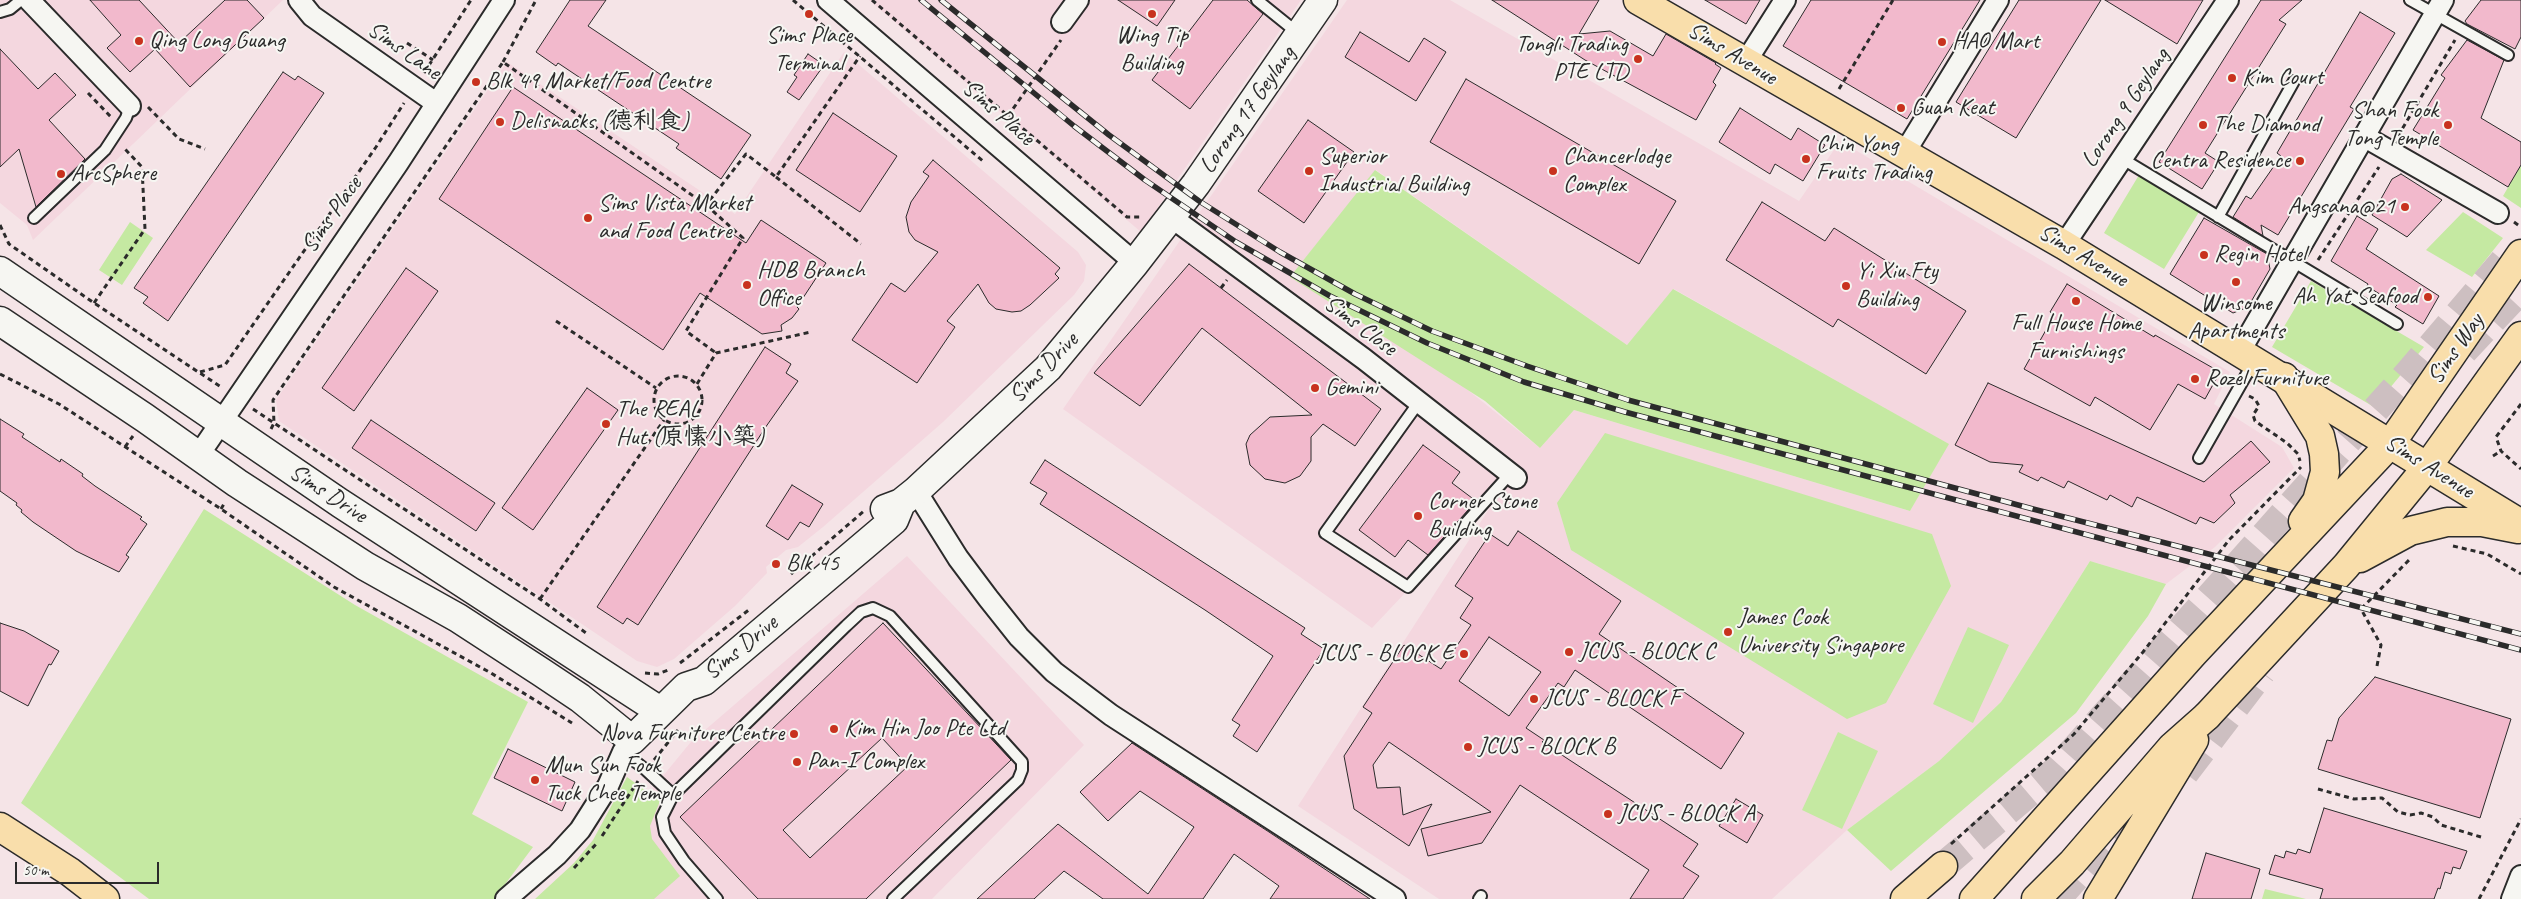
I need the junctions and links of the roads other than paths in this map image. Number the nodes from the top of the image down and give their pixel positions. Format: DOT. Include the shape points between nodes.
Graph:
graph roads {
  1 [pos="21,0"];
  2 [pos="29,0"];
  3 [pos="299,0"];
  4 [pos="504,0"];
  5 [pos="828,0"];
  6 [pos="1078,0"];
  7 [pos="1257,0"];
  8 [pos="1323,0"];
  9 [pos="1638,0"];
  10 [pos="1785,0"];
  11 [pos="1998,0"];
  12 [pos="2228,0"];
  13 [pos="2410,0"];
  14 [pos="2439,7"];
  15 [pos="0,12"];
  16 [pos="1062,22"];
  17 [pos="1300,35"];
  18 [pos="2508,55"];
  19 [pos="1745,63"];
  20 [pos="2294,81"];
  21 [pos="436,103"];
  22 [pos="130,106"];
  23 [pos="2365,137"];
  24 [pos="1905,152"];
  25 [pos="2121,158"];
  26 [pos="2498,213"];
  27 [pos="1171,217"];
  28 [pos="2218,217"];
  29 [pos="34,218"];
  30 [pos="2064,245"];
  31 [pos="2521,254"];
  32 [pos="2292,262"];
  33 [pos="1135,263"];
  34 [pos="0,271"];
  35 [pos="0,321"];
  36 [pos="2397,324"];
  37 [pos="2521,336"];
  38 [pos="2247,355"];
  39 [pos="2284,377"];
  40 [pos="1419,402"];
  41 [pos="221,422"];
  42 [pos="2391,443"];
  43 [pos="198,456"];
  44 [pos="2199,458"];
  45 [pos="2427,467"];
  46 [pos="1513,476"];
  47 [pos="908,497"];
  48 [pos="2521,524"];
  49 [pos="2521,529"];
  50 [pos="2346,566"];
  51 [pos="2264,575"];
  52 [pos="660,711"];
  53 [pos="2207,716"];
  54 [pos="627,746"];
  55 [pos="673,795"];
  56 [pos="0,827"];
  57 [pos="1945,857"];
  58 [pos="2521,876"];
  59 [pos="1974,897"];
  60 [pos="105,899"];
  61 [pos="506,899"];
  62 [pos="717,899"];
  63 [pos="893,899"];
  64 [pos="1395,899"];
  65 [pos="1905,899"];
  66 [pos="2036,899"];
  67 [pos="2098,899"];
  68 [pos="2512,899"];
  1 -- 15 [label="lane"];
  2 -- 22 [label="street"];
  3 -- 21 [label="street, Sims Lane" via="312,16"];
  4 -- 21 [label="street, Sims Place"];
  5 -- 33 [label="street, Sims Place"];
  6 -- 16 [label="street"];
  7 -- 17 [label="lane"];
  8 -- 17 [label="street, Lorong 17 Geylang"];
  9 -- 19 [label="main road, Sims Avenue"];
  10 -- 19 [label="street"];
  11 -- 24 [label="street"];
  12 -- 25 [label="street, Lorong 9 Geylang"];
  13 -- 14 [label="lane"];
  14 -- 18 [label="lane" via="2462,29"];
  14 -- 23 [label="street"];
  17 -- 27 [label="street, Lorong 17 Geylang"];
  19 -- 24 [label="main road, Sims Avenue"];
  20 -- 28 [label="lane"];
  21 -- 41 [label="street, Sims Place"];
  22 -- 29 [label="lane" via="126,118 104,150"];
  23 -- 26 [label="street"];
  23 -- 32 [label="street"];
  24 -- 30 [label="main road, Sims Avenue"];
  25 -- 28 [label="lane"];
  25 -- 30 [label="street, Lorong 9 Geylang"];
  27 -- 33 [label="street, Sims Drive"];
  27 -- 40 [label="street, Sims Close"];
  28 -- 32 [label="lane"];
  30 -- 38 [label="main road, Sims Avenue"];
  31 -- 42 [label="main road, Sims Way"];
  32 -- 36 [label="lane"];
  32 -- 38 [label="street"];
  33 -- 47 [label="street, Sims Drive" via="1048,368"];
  34 -- 41 [label="street, Sims Drive"];
  35 -- 43 [label="street, Sims Drive"];
  37 -- 45 [label="main road, Sims Way"];
  38 -- 39 [label="main road, Sims Avenue"];
  38 -- 44 [label="lane" via="2238,390"];
  39 -- 42 [label="main road, Sims Avenue"];
  39 -- 51 [label="main road" via="2320,436 2325,472 2318,501"];
  40 -- 46 [label="street, Sims Close"];
  40 -- 46 [label="lane" via="1324,533 1408,587"];
  41 -- 43 [label="street, Sims Place"];
  41 -- 52 [label="street, Sims Drive"];
  42 -- 45 [label="main road, Sims Avenue"];
  42 -- 51 [label="main road, Sims Way"];
  43 -- 54 [label="street, Sims Drive" via="364,566 458,618 580,698"];
  45 -- 48 [label="main road, Sims Avenue"];
  45 -- 50 [label="main road, Sims Way"];
  47 -- 52 [label="street, Sims Drive" via="894,520 704,681 686,687"];
  47 -- 64 [label="street" via="1019,637 1054,672 1111,715"];
  49 -- 50 [label="main road" via="2482,522 2447,522 2410,531"];
  50 -- 53 [label="main road"];
  51 -- 59 [label="main road"];
  52 -- 54 [label="street, Sims Drive"];
  53 -- 66 [label="main road" via="2172,748 2072,863"];
  53 -- 67 [label="main road"];
  54 -- 55 [label="lane" via="646,770"];
  54 -- 61 [label="street" via="608,786 580,830 557,855"];
  55 -- 62 [label="lane" via="662,817 665,833"];
  55 -- 63 [label="lane" via="861,612 873,608 883,612 1022,762 1018,780"];
  56 -- 60 [label="main road"];
  57 -- 65 [label="main road"];
  58 -- 68 [label="street"];
}
